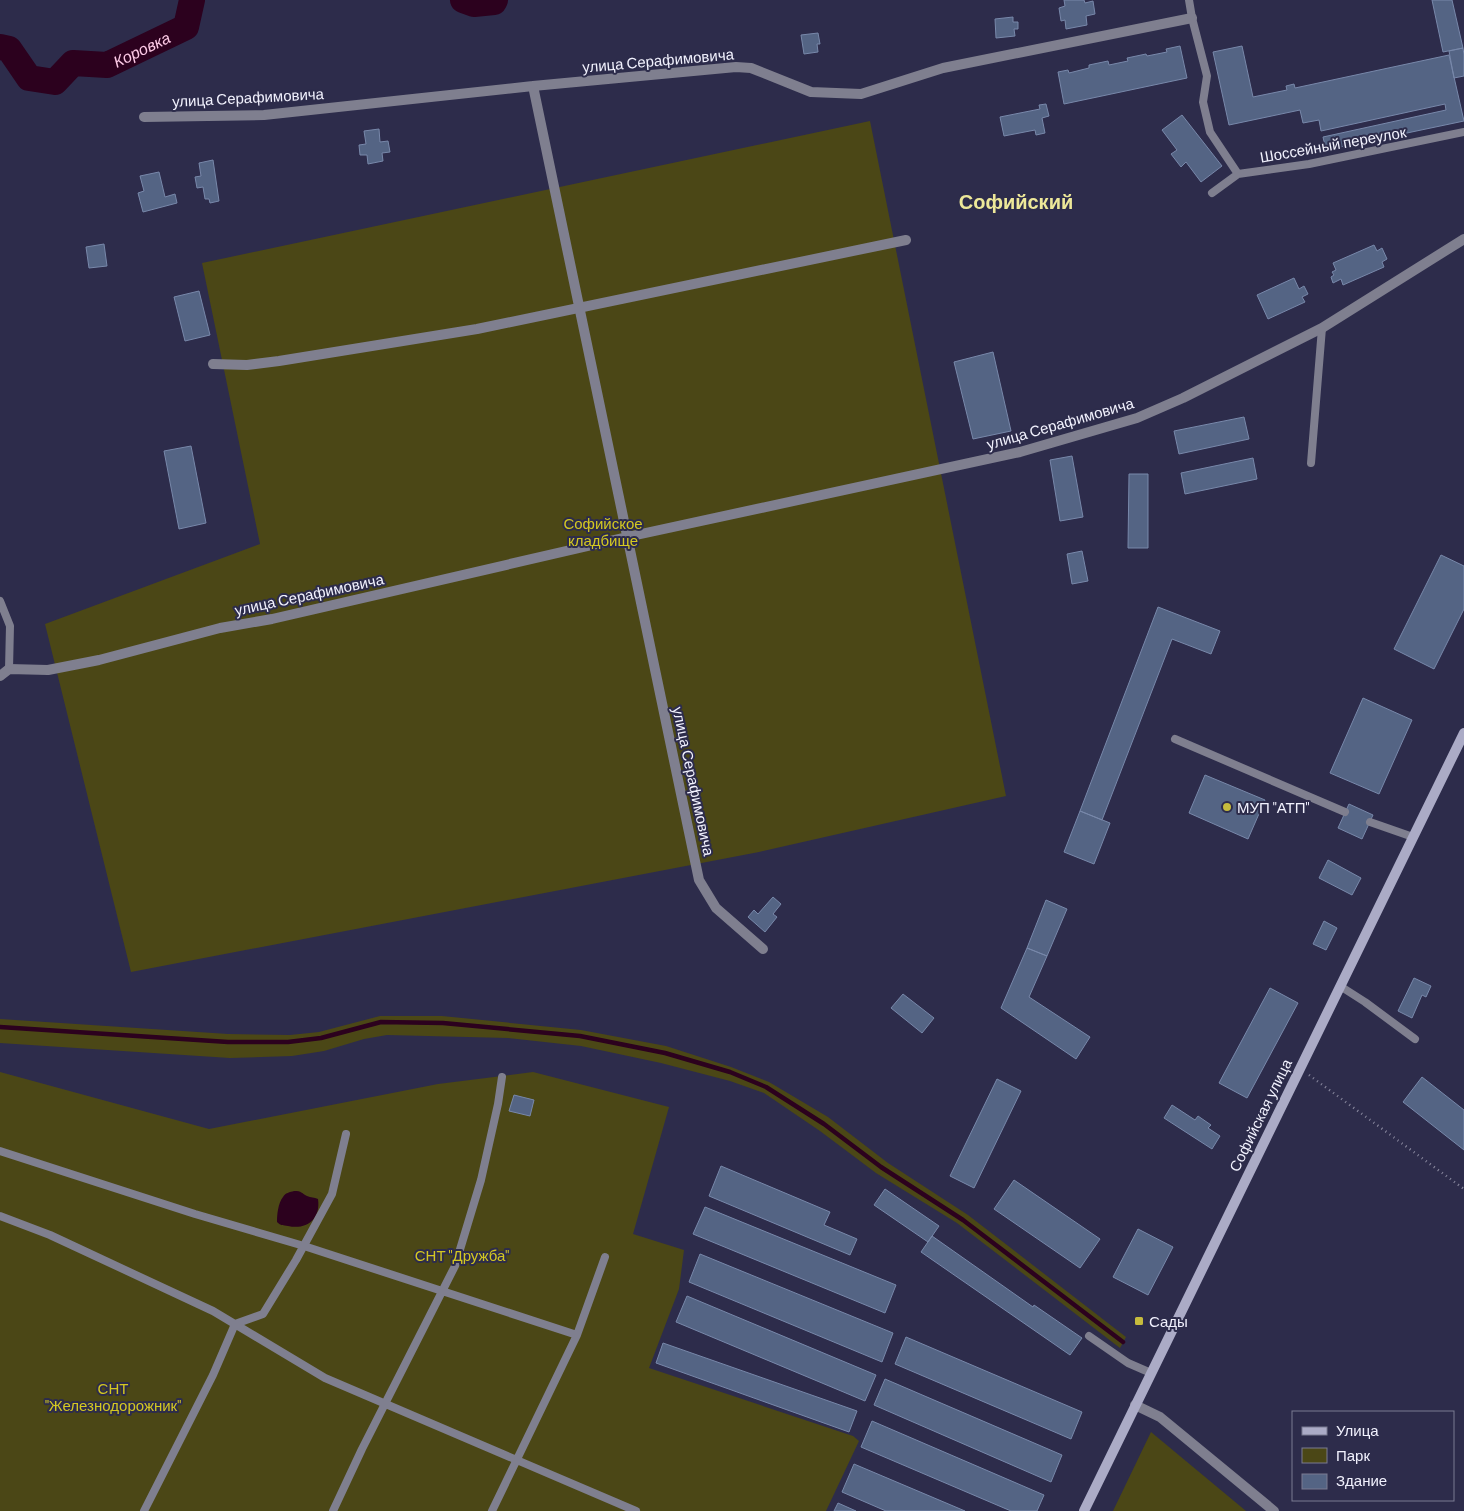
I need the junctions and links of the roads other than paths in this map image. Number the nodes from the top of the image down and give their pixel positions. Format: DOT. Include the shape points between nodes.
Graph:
graph roads {
  1 [pos="1189,0"];
  2 [pos="1192,18"];
  3 [pos="534,86"];
  4 [pos="144,117"];
  5 [pos="1464,132"];
  6 [pos="1238,174"];
  7 [pos="1212,193"];
  8 [pos="1464,239"];
  9 [pos="906,240"];
  10 [pos="580,308"];
  11 [pos="1322,328"];
  12 [pos="213,364"];
  13 [pos="1311,463"];
  14 [pos="627,536"];
  15 [pos="0,600"];
  16 [pos="9,668"];
  17 [pos="0,676"];
  18 [pos="1464,733"];
  19 [pos="1175,739"];
  20 [pos="1345,812"];
  21 [pos="1370,822"];
  22 [pos="1413,837"];
  23 [pos="763,949"];
  24 [pos="1340,986"];
  25 [pos="1415,1039"];
  26 [pos="502,1077"];
  27 [pos="346,1134"];
  28 [pos="0,1151"];
  29 [pos="0,1216"];
  30 [pos="304,1246"];
  31 [pos="605,1256"];
  32 [pos="442,1291"];
  33 [pos="235,1324"];
  34 [pos="577,1335"];
  35 [pos="1090,1336"];
  36 [pos="1151,1373"];
  37 [pos="385,1404"];
  38 [pos="1135,1405"];
  39 [pos="516,1460"];
  40 [pos="144,1511"];
  41 [pos="333,1511"];
  42 [pos="492,1511"];
  43 [pos="636,1511"];
  44 [pos="1084,1511"];
  45 [pos="1274,1511"];
  1 -- 2 [label="lane"];
  2 -- 3 [label="street, улица Серафимовича" via="943,68 861,94 810,92 751,68 736,67"];
  2 -- 6 [label="lane" via="1207,76 1203,102 1210,132"];
  3 -- 4 [label="street, улица Серафимовича" via="264,115"];
  3 -- 10 [label="street, улица Серафимовича"];
  5 -- 6 [label="lane, Шоссейный переулок" via="1310,164"];
  6 -- 7 [label="lane, Шоссейный переулок"];
  8 -- 11 [label="street, улица Серафимовича"];
  9 -- 10 [label="street"];
  10 -- 12 [label="street" via="477,330 279,361 247,365"];
  10 -- 14 [label="street, улица Серафимовича"];
  11 -- 13 [label="lane"];
  11 -- 14 [label="street, улица Серафимовича" via="1137,418 1020,452"];
  14 -- 16 [label="street, улица Серафимовича" via="272,619 220,628 99,660 48,670"];
  14 -- 23 [label="street, улица Серафимовича" via="699,880 716,908"];
  15 -- 16 [label="lane" via="10,626"];
  16 -- 17 [label="street"];
  18 -- 22 [label="main road, Софийская улица"];
  19 -- 20 [label="lane"];
  21 -- 22 [label="lane"];
  22 -- 24 [label="main road, Софийская улица"];
  24 -- 25 [label="lane"];
  24 -- 36 [label="main road, Софийская улица"];
  26 -- 32 [label="lane" via="481,1180 455,1266"];
  27 -- 30 [label="lane" via="332,1194"];
  28 -- 30 [label="lane"];
  29 -- 33 [label="lane" via="50,1235"];
  30 -- 32 [label="lane"];
  30 -- 33 [label="lane" via="262,1314"];
  31 -- 34 [label="lane"];
  32 -- 34 [label="lane"];
  32 -- 37 [label="lane"];
  33 -- 37 [label="lane" via="325,1378"];
  33 -- 40 [label="lane" via="213,1375"];
  34 -- 39 [label="lane"];
  35 -- 36 [label="lane" via="1128,1363"];
  36 -- 38 [label="main road, Софийская улица"];
  37 -- 39 [label="lane"];
  37 -- 41 [label="lane"];
  38 -- 44 [label="main road, Софийская улица"];
  38 -- 45 [label="street" via="1160,1417"];
  39 -- 42 [label="lane"];
  39 -- 43 [label="lane"];
}
